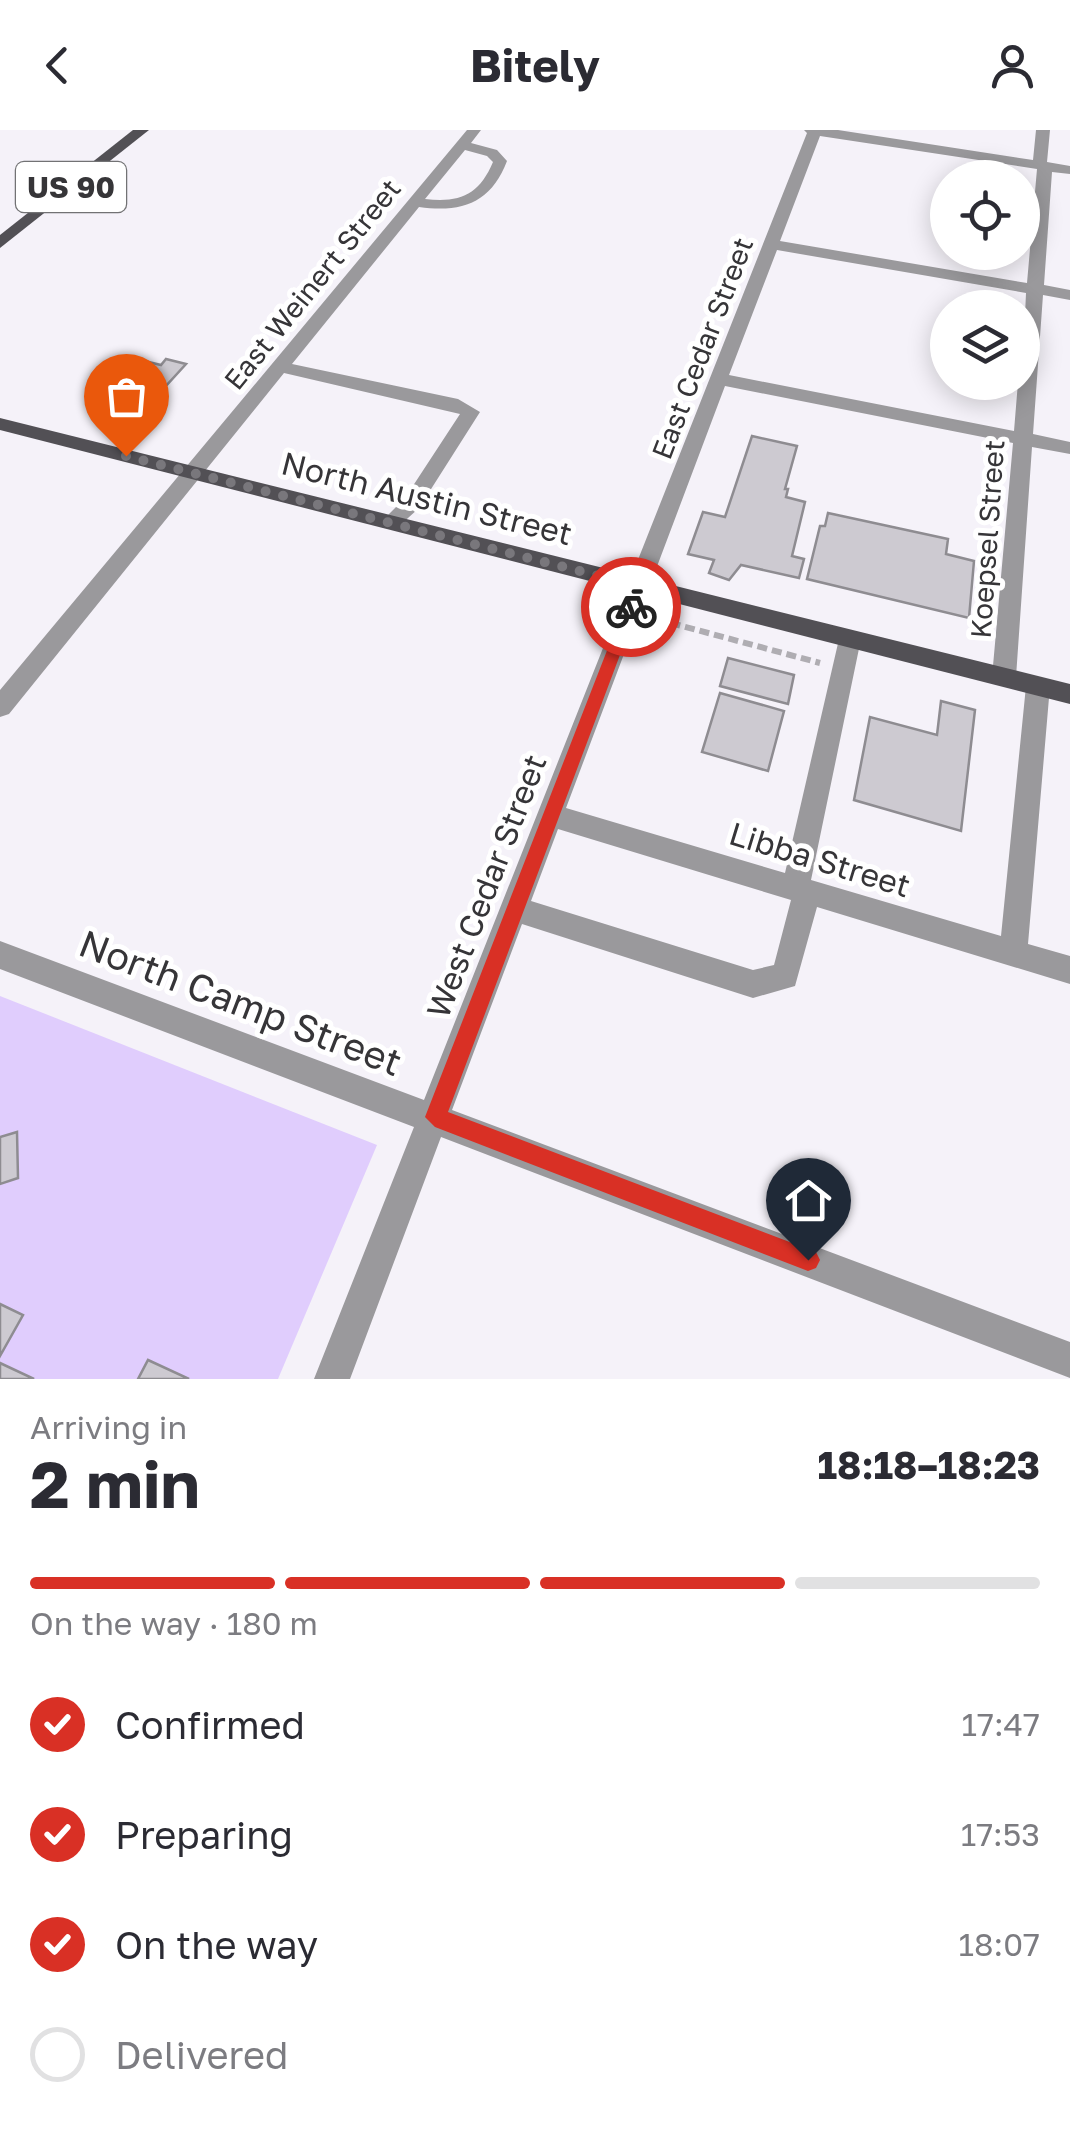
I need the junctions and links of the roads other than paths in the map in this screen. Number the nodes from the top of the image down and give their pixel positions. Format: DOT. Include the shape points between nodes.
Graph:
graph roads {
  1 [pos="142,130"];
  2 [pos="474,130"];
  3 [pos="813,130"];
  4 [pos="1042,130"];
  5 [pos="461,146"];
  6 [pos="1042,166"];
  7 [pos="1070,170"];
  8 [pos="415,202"];
  9 [pos="0,243"];
  10 [pos="772,244"];
  11 [pos="1036,289"];
  12 [pos="1070,295"];
  13 [pos="280,367"];
  14 [pos="719,379"];
  15 [pos="0,424"];
  16 [pos="1022,438"];
  17 [pos="1070,448"];
  18 [pos="193,473"];
  19 [pos="390,523"];
  20 [pos="639,586"];
  21 [pos="850,639"];
  22 [pos="1004,677"];
  23 [pos="1038,686"];
  24 [pos="1070,694"];
  25 [pos="0,707"];
  26 [pos="550,815"];
  27 [pos="801,890"];
  28 [pos="514,910"];
  29 [pos="0,954"];
  30 [pos="1013,954"];
  31 [pos="1070,970"];
  32 [pos="435,1117"];
  33 [pos="1070,1360"];
  34 [pos="332,1379"];
  1 -- 9 [label="main road, US 90"];
  2 -- 5 [label="street, East Weinert Street"];
  3 -- 6 [label="street"];
  3 -- 10 [label="street, East Cedar Street"];
  4 -- 6 [label="street, Koepsel Street"];
  5 -- 8 [label="street, East Weinert Street"];
  5 -- 8 [label="street" via="500,161 476,198 461,206"];
  6 -- 7 [label="street"];
  6 -- 11 [label="street, Koepsel Street"];
  8 -- 13 [label="street, East Weinert Street"];
  10 -- 11 [label="street"];
  10 -- 14 [label="street, East Cedar Street"];
  11 -- 12 [label="street"];
  11 -- 16 [label="street, Koepsel Street"];
  13 -- 18 [label="street, East Weinert Street"];
  13 -- 19 [label="street" via="471,412 412,503"];
  14 -- 16 [label="street"];
  14 -- 20 [label="street, East Cedar Street"];
  15 -- 18 [label="main road, North Austin Street"];
  16 -- 17 [label="street"];
  16 -- 22 [label="street, Koepsel Street"];
  18 -- 19 [label="main road, North Austin Street"];
  18 -- 25 [label="street, East Weinert Street"];
  19 -- 20 [label="main road, North Austin Street"];
  20 -- 21 [label="main road, North Austin Street"];
  20 -- 26 [label="street, West Cedar Street"];
  21 -- 22 [label="main road, North Austin Street"];
  21 -- 27 [label="street"];
  22 -- 23 [label="main road, North Austin Street"];
  23 -- 24 [label="main road, North Austin Street"];
  23 -- 30 [label="street"];
  26 -- 27 [label="street, Libba Street"];
  26 -- 28 [label="street, West Cedar Street"];
  27 -- 28 [label="street" via="784,976 753,984"];
  27 -- 30 [label="street, Libba Street"];
  28 -- 32 [label="street, West Cedar Street"];
  29 -- 32 [label="street, North Camp Street"];
  30 -- 31 [label="street, Libba Street"];
  32 -- 33 [label="street, North Camp Street"];
  32 -- 34 [label="street, West Cedar Street"];
}
